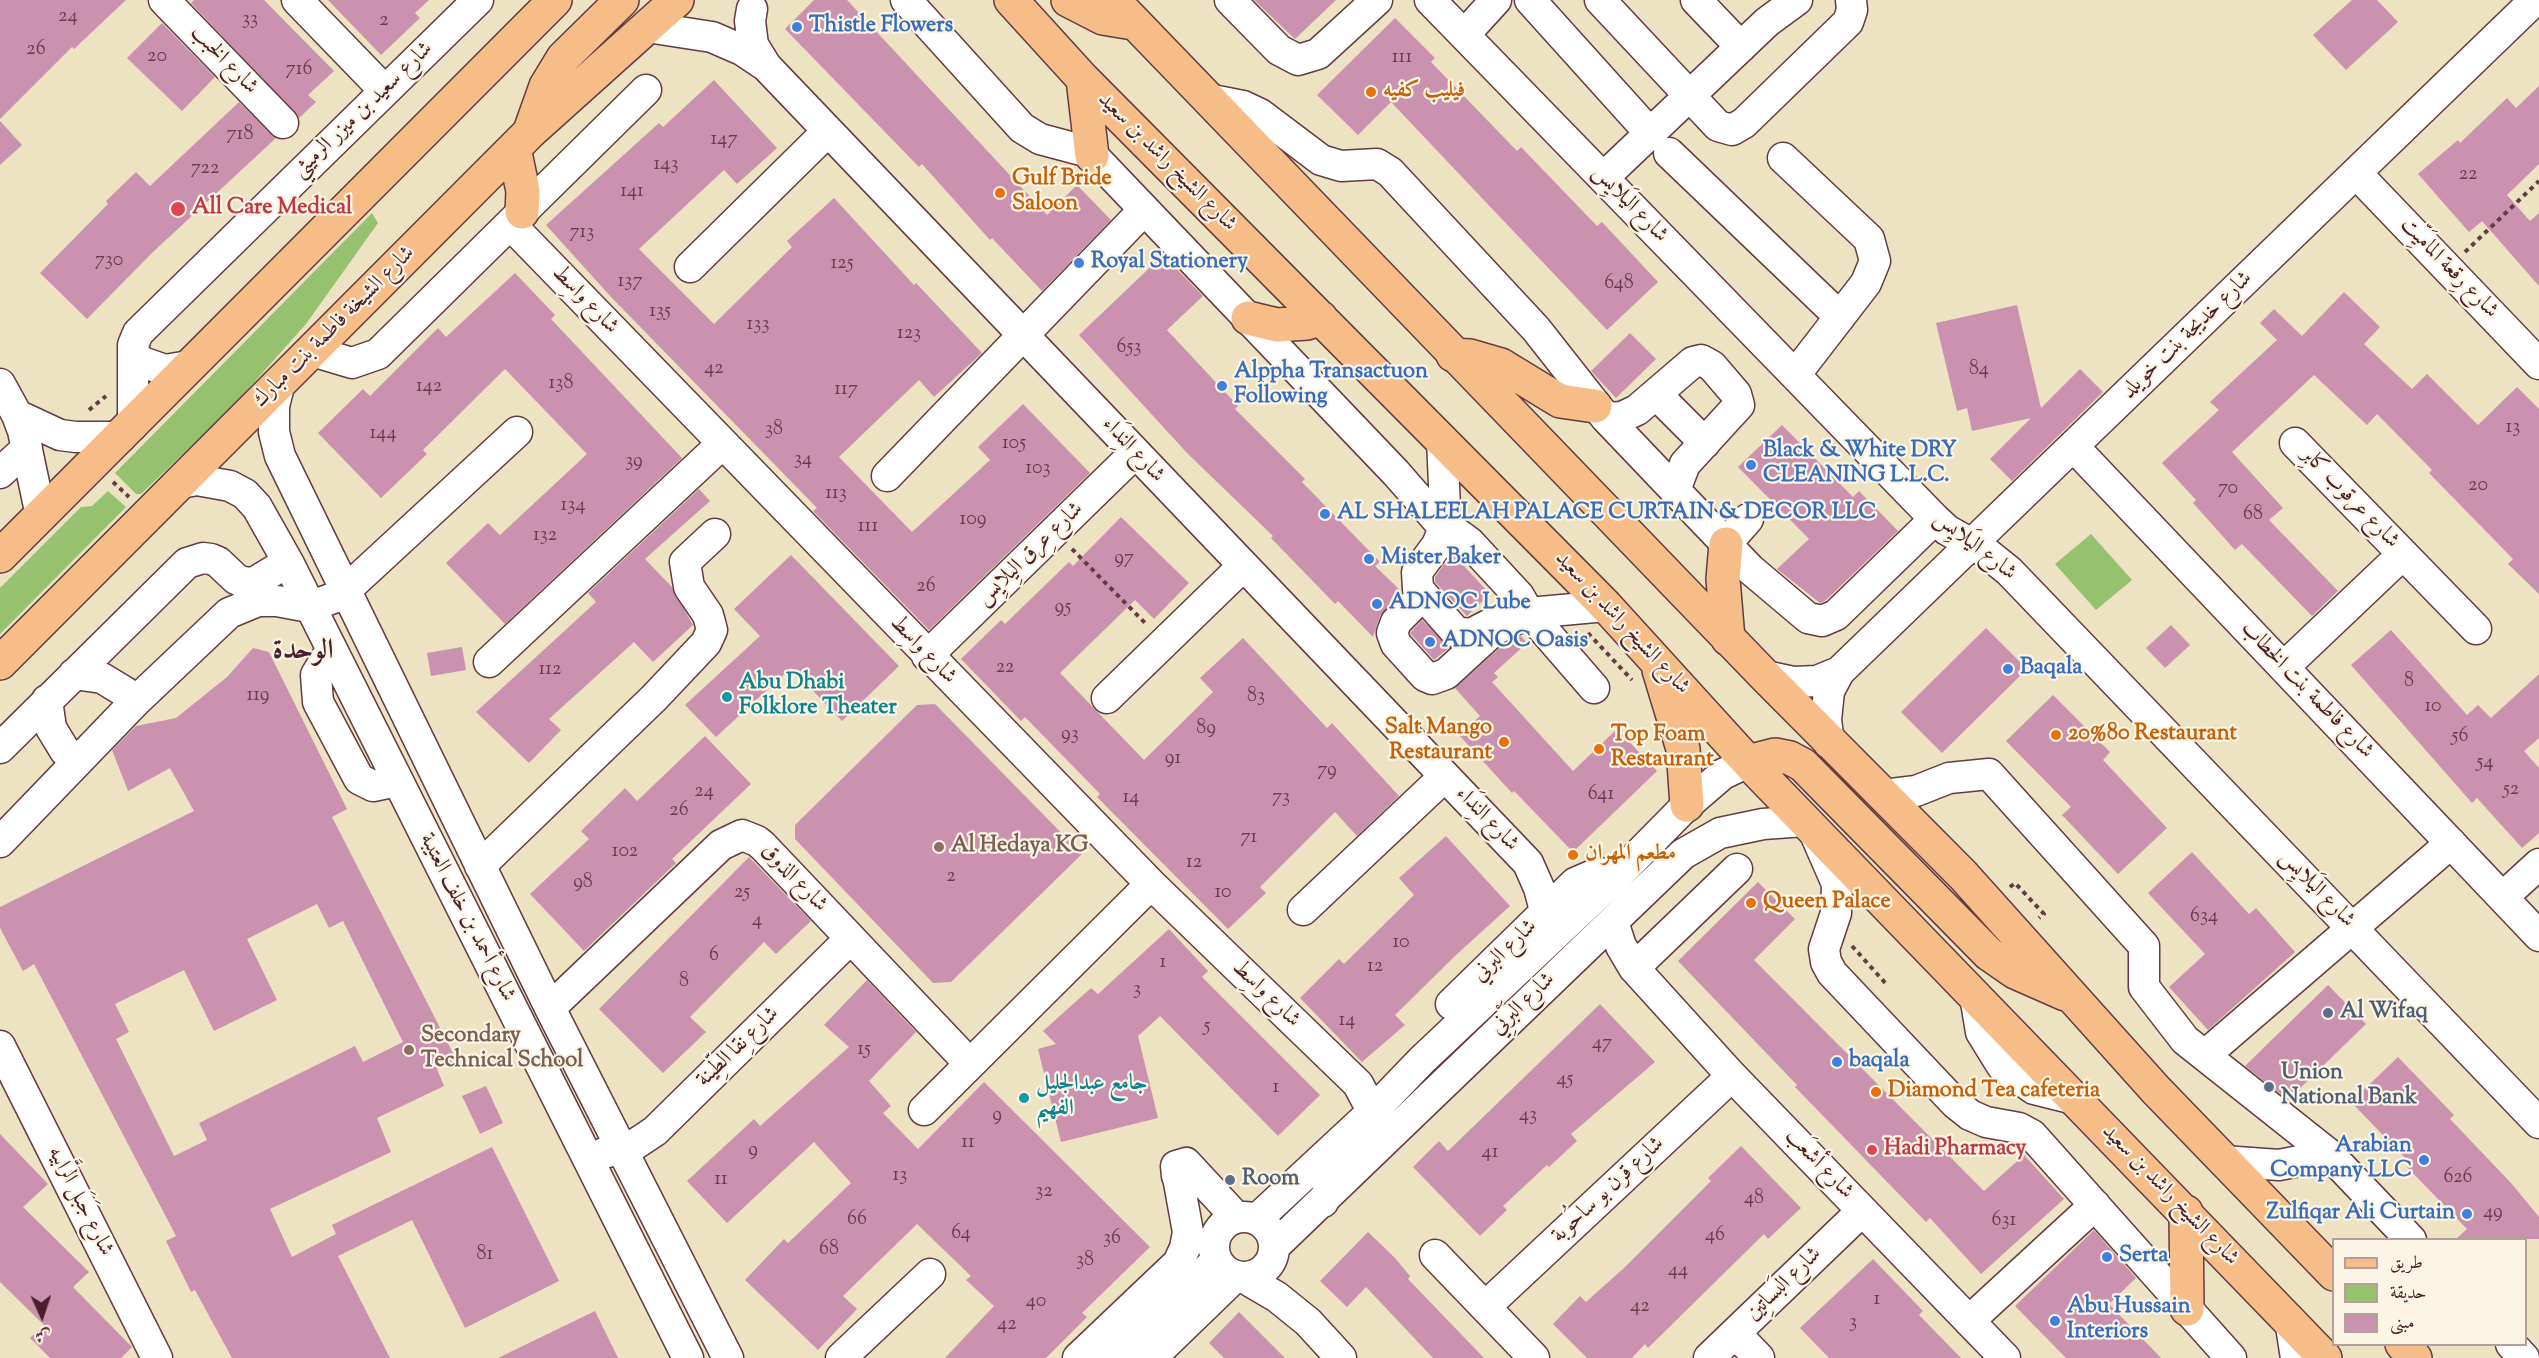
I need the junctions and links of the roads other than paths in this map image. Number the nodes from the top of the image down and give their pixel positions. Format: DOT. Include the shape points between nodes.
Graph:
graph roads {
  1 [pos="164,0"];
  2 [pos="297,0"];
  3 [pos="478,0"];
  4 [pos="555,0"];
  5 [pos="622,0"];
  6 [pos="906,0"];
  7 [pos="1068,0"];
  8 [pos="1230,0"];
  9 [pos="1377,0"];
  10 [pos="1430,0"];
  11 [pos="1496,0"];
  12 [pos="1530,0"];
  13 [pos="1600,0"];
  14 [pos="1696,0"];
  15 [pos="1797,0"];
  16 [pos="1851,0"];
  17 [pos="2535,0"];
  18 [pos="677,2"];
  19 [pos="1009,3"];
  20 [pos="756,4"];
  21 [pos="1123,11"];
  22 [pos="1772,11"];
  23 [pos="647,27"];
  24 [pos="696,34"];
  25 [pos="1464,35"];
  26 [pos="1741,47"];
  27 [pos="766,66"];
  28 [pos="1083,79"];
  29 [pos="646,90"];
  30 [pos="385,91"];
  31 [pos="1690,96"];
  32 [pos="1207,99"];
  33 [pos="1640,122"];
  34 [pos="283,123"];
  35 [pos="828,131"];
  36 [pos="522,140"];
  37 [pos="1669,153"];
  38 [pos="1092,156"];
  39 [pos="1783,158"];
  40 [pos="2357,174"];
  41 [pos="1604,178"];
  42 [pos="1144,210"];
  43 [pos="516,218"];
  44 [pos="690,267"];
  45 [pos="1840,317"];
  46 [pos="1248,318"];
  47 [pos="1321,318"];
  48 [pos="1023,335"];
  49 [pos="312,351"];
  50 [pos="133,353"];
  51 [pos="1453,355"];
  52 [pos="2539,364"];
  53 [pos="189,366"];
  54 [pos="1795,375"];
  55 [pos="280,382"];
  56 [pos="0,384"];
  57 [pos="1663,387"];
  58 [pos="1600,412"];
  59 [pos="17,415"];
  60 [pos="127,431"];
  61 [pos="517,432"];
  62 [pos="1711,436"];
  63 [pos="1442,439"];
  64 [pos="2295,443"];
  65 [pos="722,444"];
  66 [pos="2073,446"];
  67 [pos="27,448"];
  68 [pos="1134,454"];
  69 [pos="0,473"];
  70 [pos="886,476"];
  71 [pos="180,483"];
  72 [pos="1675,490"];
  73 [pos="41,516"];
  74 [pos="1749,519"];
  75 [pos="1935,519"];
  76 [pos="1444,528"];
  77 [pos="715,534"];
  78 [pos="1726,544"];
  79 [pos="1972,544"];
  80 [pos="2403,554"];
  81 [pos="0,556"];
  82 [pos="288,562"];
  83 [pos="1420,566"];
  84 [pos="1242,567"];
  85 [pos="347,589"];
  86 [pos="1422,596"];
  87 [pos="1606,606"];
  88 [pos="309,607"];
  89 [pos="1528,613"];
  90 [pos="1480,629"];
  91 [pos="2476,629"];
  92 [pos="1728,639"];
  93 [pos="927,656"];
  94 [pos="1655,657"];
  95 [pos="489,662"];
  96 [pos="0,663"];
  97 [pos="2284,667"];
  98 [pos="1839,672"];
  99 [pos="74,674"];
  100 [pos="1765,676"];
  101 [pos="1594,688"];
  102 [pos="1107,698"];
  103 [pos="47,700"];
  104 [pos="135,702"];
  105 [pos="1830,743"];
  106 [pos="0,748"];
  107 [pos="76,760"];
  108 [pos="1748,762"];
  109 [pos="1443,777"];
  110 [pos="1883,795"];
  111 [pos="1687,805"];
  112 [pos="1809,824"];
  113 [pos="0,842"];
  114 [pos="2451,843"];
  115 [pos="1528,863"];
  116 [pos="2539,864"];
  117 [pos="480,866"];
  118 [pos="1737,869"];
  119 [pos="1618,875"];
  120 [pos="1575,883"];
  121 [pos="1151,884"];
  122 [pos="2503,897"];
  123 [pos="1303,910"];
  124 [pos="1546,914"];
  125 [pos="1613,922"];
  126 [pos="2352,929"];
  127 [pos="2539,936"];
  128 [pos="850,939"];
  129 [pos="1586,944"];
  130 [pos="1634,968"];
  131 [pos="2075,998"];
  132 [pos="550,1008"];
  133 [pos="0,1046"];
  134 [pos="2211,1050"];
  135 [pos="1422,1060"];
  136 [pos="970,1064"];
  137 [pos="1732,1076"];
  138 [pos="924,1110"];
  139 [pos="1362,1121"];
  140 [pos="2539,1123"];
  141 [pos="622,1149"];
  142 [pos="2330,1155"];
  143 [pos="586,1158"];
  144 [pos="2223,1161"];
  145 [pos="1323,1202"];
  146 [pos="2095,1205"];
  147 [pos="1862,1211"];
  148 [pos="2186,1212"];
  149 [pos="1238,1221"];
  150 [pos="2410,1238"];
  151 [pos="1275,1249"];
  152 [pos="1435,1255"];
  153 [pos="1232,1271"];
  154 [pos="2332,1272"];
  155 [pos="930,1274"];
  156 [pos="1485,1307"];
  157 [pos="2187,1309"];
  158 [pos="2290,1320"];
  159 [pos="1969,1321"];
  160 [pos="1308,1322"];
  161 [pos="1735,1333"];
  162 [pos="2404,1346"];
  163 [pos="2513,1346"];
  164 [pos="157,1358"];
  165 [pos="688,1358"];
  166 [pos="728,1358"];
  167 [pos="841,1358"];
  168 [pos="1078,1358"];
  169 [pos="1115,1358"];
  170 [pos="1151,1358"];
  171 [pos="1341,1358"];
  172 [pos="1534,1358"];
  173 [pos="1709,1358"];
  174 [pos="1759,1358"];
  175 [pos="2005,1358"];
  176 [pos="2231,1358"];
  177 [pos="2296,1358"];
  178 [pos="2325,1358"];
  179 [pos="2415,1358"];
  180 [pos="2524,1358"];
  1 -- 34 [label="street, شارع الخبب"];
  2 -- 30 [label="street"];
  3 -- 30 [label="street, شارع سعيد بن ميزر الرميثي"];
  4 -- 53 [label="main road"];
  5 -- 36 [label="main road" via="563,58"];
  6 -- 38 [label="street" via="1022,128 1040,139 1077,147"];
  7 -- 21 [label="main road" via="1103,18"];
  8 -- 9 [label="street" via="1284,55 1305,60 1318,54"];
  10 -- 25 [label="street, شارع اليَلايِس"];
  11 -- 25 [label="street"];
  12 -- 33 [label="street"];
  13 -- 31 [label="street"];
  14 -- 26 [label="street"];
  15 -- 22 [label="street"];
  16 -- 31 [label="street" via="1848,22 1741,126 1732,130 1718,126"];
  17 -- 40 [label="street, شارع خديجة بنت خويلد"];
  18 -- 23 [label="main road, شارع الشيخة فاطمة بنت مبارك"];
  19 -- 28 [label="main road, شارع الشيخ راشد بن سعيد"];
  20 -- 24 [label="street" via="723,26"];
  20 -- 27 [label="street, شارع النِدَاء" via="750,21 753,45"];
  21 -- 32 [label="main road"];
  22 -- 26 [label="street"];
  23 -- 24 [label="street, شارع النِدَاء"];
  23 -- 36 [label="main road, شارع الشيخة فاطمة بنت مبارك"];
  24 -- 27 [label="street, شارع النِدَاء" via="729,43"];
  25 -- 41 [label="street, شارع اليَلايِس"];
  26 -- 31 [label="street"];
  27 -- 35 [label="street, شارع النِدَاء"];
  28 -- 38 [label="main road"];
  28 -- 47 [label="main road, شارع الشيخ راشد بن سعيد"];
  29 -- 43 [label="street"];
  30 -- 50 [label="street, شارع سعيد بن ميزر الرميثي" via="143,328 135,339"];
  31 -- 41 [label="street"];
  32 -- 51 [label="main road"];
  32 -- 58 [label="street" via="1243,106 1260,114 1321,160 1341,166 1377,164 1390,172 1536,329"];
  35 -- 44 [label="street"];
  35 -- 48 [label="street, شارع النِدَاء"];
  36 -- 43 [label="main road"];
  36 -- 49 [label="main road, شارع الشيخة فاطمة بنت مبارك"];
  37 -- 45 [label="street"];
  38 -- 42 [label="street"];
  39 -- 45 [label="street" via="1861,231 1874,250 1872,273"];
  40 -- 52 [label="street, شارع رِقعة المامَيِّت"];
  40 -- 66 [label="street, شارع خديجة بنت خويلد"];
  41 -- 54 [label="street, شارع اليَلايِس"];
  42 -- 46 [label="street"];
  42 -- 48 [label="street"];
  43 -- 49 [label="street" via="378,354 352,363"];
  43 -- 65 [label="street, شارع واسِط"];
  45 -- 54 [label="street"];
  46 -- 47 [label="main road" via="1277,325"];
  46 -- 76 [label="street"];
  47 -- 63 [label="main road, شارع الشيخ راشد بن سعيد"];
  48 -- 68 [label="street, شارع النِدَاء"];
  48 -- 70 [label="street"];
  49 -- 55 [label="main road, شارع الشيخة فاطمة بنت مبارك"];
  50 -- 53 [label="street" via="142,362 165,370"];
  50 -- 60 [label="street, شارع سعيد بن ميزر الرميثي"];
  51 -- 58 [label="main road" via="1486,359 1516,372 1544,393"];
  51 -- 92 [label="main road"];
  53 -- 60 [label="main road"];
  54 -- 75 [label="street, شارع اليَلايِس"];
  55 -- 71 [label="main road, شارع الشيخة فاطمة بنت مبارك"];
  55 -- 85 [label="street, شارع أحمد بن خلف العتيبة" via="274,406 274,432 280,456"];
  56 -- 59 [label="street"];
  57 -- 58 [label="street" via="1630,414"];
  57 -- 62 [label="street"];
  57 -- 62 [label="street" via="1693,362 1701,360 1712,366 1740,401"];
  58 -- 72 [label="street"];
  59 -- 60 [label="street" via="60,435"];
  59 -- 67 [label="street"];
  60 -- 73 [label="main road"];
  61 -- 85 [label="street"];
  62 -- 72 [label="street" via="1681,470"];
  63 -- 76 [label="street"];
  63 -- 87 [label="main road, شارع الشيخ راشد بن سعيد"];
  64 -- 80 [label="street, شارع عرقوب كابِر"];
  65 -- 93 [label="street, شارع واسِط"];
  65 -- 95 [label="street"];
  66 -- 79 [label="street, شارع خديجة بنت خويلد"];
  66 -- 97 [label="street, شارع فاطمة بنت الخطاب"];
  67 -- 69 [label="street"];
  67 -- 73 [label="street"];
  68 -- 84 [label="street, شارع النِدَاء"];
  68 -- 93 [label="street, شارع عِرق اليِلايِس"];
  71 -- 82 [label="street, شارع أحمد بن خلف العتيبة" via="214,481 245,494 257,507"];
  71 -- 96 [label="main road, شارع الشيخة فاطمة بنت مبارك"];
  72 -- 78 [label="street"];
  73 -- 81 [label="main road"];
  74 -- 78 [label="street"];
  75 -- 78 [label="street" via="1836,615 1822,621 1802,614"];
  75 -- 79 [label="street, شارع اليَلايِس"];
  76 -- 83 [label="street" via="1437,545"];
  76 -- 89 [label="street" via="1458,555 1500,598"];
  77 -- 117 [label="street, شارع أحمد بن خلف العتيبة" via="685,562 689,587 708,615 712,630 706,643"];
  78 -- 92 [label="main road" via="1723,579"];
  79 -- 98 [label="street, شارع خديجة بنت خويلد"];
  79 -- 126 [label="street, شارع اليَلايِس" via="2009,571"];
  80 -- 91 [label="street, شارع عرقوب كابِر"];
  80 -- 97 [label="street, شارع عرقوب كابِر"];
  82 -- 88 [label="street, شارع أحمد بن خلف العتيبة"];
  82 -- 99 [label="street" via="255,582 245,583 211,559 187,563"];
  83 -- 86 [label="street" via="1416,581"];
  83 -- 90 [label="street"];
  84 -- 102 [label="street"];
  84 -- 109 [label="street, شارع النِدَاء"];
  85 -- 88 [label="street"];
  85 -- 117 [label="street, شارع أحمد بن خلف العتيبة"];
  86 -- 89 [label="street" via="1396,622 1392,633 1396,644 1432,679 1446,674 1494,630"];
  86 -- 90 [label="street" via="1456,632 1471,634"];
  87 -- 89 [label="street"];
  87 -- 94 [label="main road, شارع الشيخ راشد بن سعيد"];
  88 -- 104 [label="street" via="277,601 241,606"];
  88 -- 143 [label="street, شارع أحمد بن خلف العتيبة"];
  89 -- 90 [label="street"];
  89 -- 101 [label="street"];
  92 -- 100 [label="main road"];
  93 -- 121 [label="street, شارع واسِط"];
  94 -- 108 [label="main road, شارع الشيخ راشد بن سعيد"];
  94 -- 111 [label="main road" via="1681,740"];
  97 -- 114 [label="street, شارع فاطمة بنت الخطاب"];
  98 -- 100 [label="street, شارع خديجة بنت خويلد" via="1817,681 1793,682"];
  98 -- 105 [label="street, شارع خديجة بنت خويلد" via="1829,691 1826,720"];
  99 -- 103 [label="street"];
  99 -- 104 [label="street" via="102,678"];
  100 -- 105 [label="main road"];
  103 -- 106 [label="street"];
  103 -- 107 [label="street" via="51,728 61,746"];
  104 -- 107 [label="street"];
  105 -- 110 [label="main road"];
  107 -- 113 [label="street"];
  108 -- 111 [label="street, شارع البَرْنِي" via="1723,774"];
  108 -- 112 [label="main road, شارع الشيخ راشد بن سعيد"];
  108 -- 131 [label="main road" via="1775,755 1803,765 1989,954 2015,972"];
  109 -- 115 [label="street, شارع النِدَاء"];
  109 -- 123 [label="street, شارع النِدَاء"];
  110 -- 131 [label="main road" via="1963,875"];
  110 -- 142 [label="street" via="1916,791 1949,778 1989,774 2144,946 2144,987 2185,1040"];
  111 -- 119 [label="street, شارع البَرْنِي"];
  112 -- 125 [label="street, شارع البَرْنِي" via="1720,833 1683,854"];
  112 -- 146 [label="street" via="1837,884 1836,913 1824,949 1832,974 1955,1103 1986,1122 2019,1128 2032,1135"];
  112 -- 148 [label="main road, شارع الشيخ راشد بن سعيد"];
  114 -- 122 [label="street, شارع فاطمة بنت الخطاب"];
  114 -- 126 [label="street"];
  115 -- 120 [label="street, شارع النِدَاء"];
  115 -- 124 [label="street, شارع النِدَاء"];
  116 -- 122 [label="street"];
  117 -- 132 [label="street, شارع أحمد بن خلف العتيبة"];
  118 -- 130 [label="street"];
  119 -- 120 [label="street, شارع البرني" via="1598,873"];
  119 -- 135 [label="street, شارع البَرْنِي"];
  120 -- 124 [label="street, شارع البرني"];
  121 -- 136 [label="street"];
  121 -- 139 [label="street, شارع واسِط" via="1341,1070"];
  122 -- 127 [label="street, شارع فاطمة بنت الخطاب"];
  124 -- 135 [label="street, شارع البرني" via="1425,1031 1419,1048"];
  125 -- 129 [label="street, شارع البَرْنِي"];
  125 -- 130 [label="street, شارع أشعَب"];
  126 -- 134 [label="street"];
  126 -- 140 [label="street, شارع اليَلايِس"];
  128 -- 132 [label="street, شارع الذوق" via="757,840 742,835 721,845"];
  128 -- 136 [label="street, شارع الذوق"];
  128 -- 141 [label="street, شارع نِقا الطِّينة" via="655,1131"];
  129 -- 130 [label="street, شارع أشعَب"];
  129 -- 145 [label="street, شارع البَرْنِي"];
  130 -- 137 [label="street, شارع أشعَب"];
  131 -- 144 [label="main road"];
  132 -- 141 [label="street, شارع أحمد بن خلف العتيبة"];
  133 -- 164 [label="street, شارع جَبَل الرَّابيه"];
  135 -- 139 [label="street, شارع البَرْنِي"];
  136 -- 138 [label="street"];
  137 -- 147 [label="street, شارع أشعَب"];
  137 -- 156 [label="street, شارع قرن بو ساحُوبة"];
  139 -- 145 [label="street, شارع واسِط" via="1373,1136 1336,1175"];
  139 -- 149 [label="street, شارع البَرْنِي"];
  141 -- 143 [label="street, شارع نِقا الطِّينة"];
  141 -- 166 [label="street, شارع أحمد بن خلف العتيبة"];
  142 -- 144 [label="street" via="2278,1165"];
  142 -- 150 [label="street"];
  143 -- 165 [label="street, شارع أحمد بن خلف العتيبة"];
  144 -- 154 [label="main road"];
  145 -- 151 [label="street, شارع البَرْنِي"];
  146 -- 157 [label="street"];
  146 -- 159 [label="street"];
  147 -- 159 [label="street, شارع أشعَب"];
  147 -- 161 [label="street, شارع البَساتِين"];
  148 -- 157 [label="main road"];
  148 -- 158 [label="main road, شارع الشيخ راشد بن سعيد"];
  149 -- 151 [label="street" via="1270,1230"];
  149 -- 153 [label="street" via="1214,1239"];
  149 -- 168 [label="street" via="1178,1177 1188,1232 1178,1263"];
  151 -- 153 [label="street" via="1264,1270 1254,1276"];
  151 -- 160 [label="street" via="1288,1287"];
  152 -- 156 [label="street"];
  153 -- 160 [label="street" via="1277,1297"];
  153 -- 169 [label="street"];
  153 -- 170 [label="street"];
  155 -- 167 [label="street"];
  156 -- 172 [label="street"];
  157 -- 176 [label="street"];
  158 -- 177 [label="street"];
  158 -- 178 [label="main road, شارع الشيخ راشد بن سعيد"];
  159 -- 175 [label="street, شارع أشعَب"];
  160 -- 171 [label="street"];
  161 -- 173 [label="street, شارع البَساتِين"];
  161 -- 174 [label="street"];
  162 -- 179 [label="main road"];
  163 -- 180 [label="street"];
}
